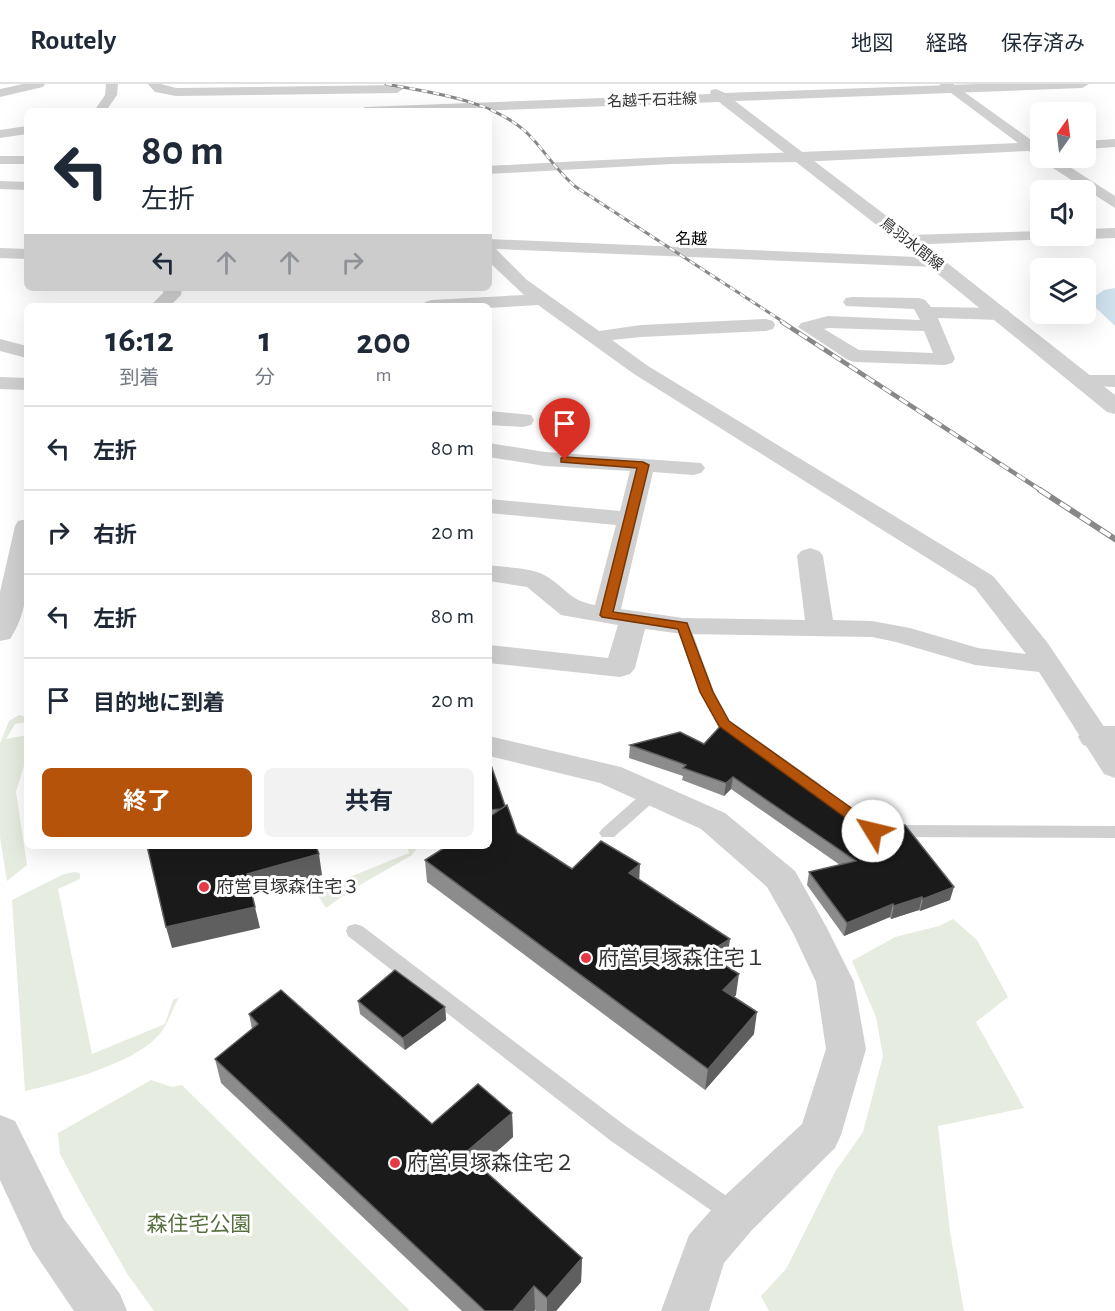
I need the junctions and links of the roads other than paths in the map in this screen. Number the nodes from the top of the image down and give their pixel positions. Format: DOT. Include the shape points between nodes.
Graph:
graph roads {
  1 [pos="39,84"];
  2 [pos="112,84"];
  3 [pos="154,84"];
  4 [pos="706,84"];
  5 [pos="1082,84"];
  6 [pos="396,86"];
  7 [pos="948,87"];
  8 [pos="0,93"];
  9 [pos="722,98"];
  10 [pos="102,108"];
  11 [pos="405,108"];
  12 [pos="459,108"];
  13 [pos="24,130"];
  14 [pos="0,134"];
  15 [pos="1030,143"];
  16 [pos="1115,143"];
  17 [pos="1096,144"];
  18 [pos="1030,149"];
  19 [pos="24,151"];
  20 [pos="799,157"];
  21 [pos="24,160"];
  22 [pos="3,161"];
  23 [pos="1062,168"];
  24 [pos="492,170"];
  25 [pos="0,185"];
  26 [pos="24,186"];
  27 [pos="1115,203"];
  28 [pos="1115,233"];
  29 [pos="1096,234"];
  30 [pos="1030,236"];
  31 [pos="908,241"];
  32 [pos="862,242"];
  33 [pos="886,242"];
  34 [pos="492,244"];
  35 [pos="0,253"];
  36 [pos="24,254"];
  37 [pos="492,255"];
  38 [pos="686,259"];
  39 [pos="935,262"];
  40 [pos="173,291"];
  41 [pos="543,299"];
  42 [pos="852,302"];
  43 [pos="163,303"];
  44 [pos="480,303"];
  45 [pos="1001,314"];
  46 [pos="929,319"];
  47 [pos="766,325"];
  48 [pos="594,337"];
  49 [pos="0,345"];
  50 [pos="24,351"];
  51 [pos="1081,381"];
  52 [pos="1115,381"];
  53 [pos="0,383"];
  54 [pos="24,384"];
  55 [pos="1115,407"];
  56 [pos="492,418"];
  57 [pos="523,420"];
  58 [pos="492,450"];
  59 [pos="643,465"];
  60 [pos="693,468"];
  61 [pos="492,506"];
  62 [pos="630,519"];
  63 [pos="24,545"];
  64 [pos="810,556"];
  65 [pos="492,573"];
  66 [pos="620,616"];
  67 [pos="12,620"];
  68 [pos="683,626"];
  69 [pos="820,628"];
  70 [pos="492,654"];
  71 [pos="1049,665"];
  72 [pos="1105,737"];
  73 [pos="492,747"];
  74 [pos="1115,767"];
  75 [pos="653,793"];
  76 [pos="826,797"];
  77 [pos="873,831"];
  78 [pos="1115,832"];
  79 [pos="608,833"];
  80 [pos="355,932"];
  81 [pos="0,1134"];
  82 [pos="736,1215"];
  83 [pos="687,1309"];
  84 [pos="103,1311"];
  1 -- 8 [label="street"];
  2 -- 10 [label="street" via="111,95"];
  3 -- 6 [label="street" via="176,92"];
  4 -- 9 [label="street, 鳥羽水間線"];
  5 -- 7 [label="street, 名越千石荘線"];
  6 -- 11 [label="street"];
  7 -- 9 [label="street, 名越千石荘線"];
  7 -- 15 [label="street"];
  9 -- 12 [label="street, 名越千石荘線"];
  9 -- 20 [label="street, 鳥羽水間線"];
  13 -- 14 [label="street"];
  16 -- 17 [label="street"];
  18 -- 20 [label="street"];
  19 -- 22 [label="street"];
  20 -- 24 [label="street"];
  20 -- 31 [label="street, 鳥羽水間線"];
  21 -- 22 [label="street"];
  23 -- 27 [label="street"];
  25 -- 26 [label="street"];
  28 -- 29 [label="street"];
  30 -- 31 [label="street"];
  31 -- 33 [label="street"];
  31 -- 39 [label="street, 鳥羽水間線"];
  32 -- 38 [label="street" via="698,245"];
  34 -- 38 [label="street" via="657,250"];
  35 -- 36 [label="street"];
  37 -- 41 [label="street" via="521,284"];
  38 -- 39 [label="street"];
  39 -- 45 [label="street, 鳥羽水間線"];
  40 -- 43 [label="street"];
  41 -- 44 [label="street"];
  41 -- 48 [label="street"];
  42 -- 46 [label="street" via="919,304"];
  45 -- 46 [label="street"];
  45 -- 51 [label="street, 鳥羽水間線"];
  46 -- 46 [label="street" via="945,359 855,356 808,327 825,313"];
  47 -- 48 [label="street"];
  48 -- 71 [label="street" via="640,370 984,582 1006,605"];
  49 -- 50 [label="street"];
  51 -- 52 [label="street"];
  51 -- 55 [label="street, 鳥羽水間線"];
  53 -- 54 [label="street"];
  56 -- 57 [label="street"];
  58 -- 59 [label="street" via="546,459"];
  59 -- 60 [label="street"];
  59 -- 62 [label="street"];
  61 -- 62 [label="street"];
  62 -- 66 [label="street"];
  63 -- 67 [label="street"];
  64 -- 69 [label="street"];
  65 -- 66 [label="street" via="535,580 571,609"];
  66 -- 68 [label="street"];
  66 -- 70 [label="street" via="620,668"];
  68 -- 69 [label="street"];
  68 -- 76 [label="lane" via="723,723"];
  69 -- 71 [label="street" via="872,629 975,656"];
  71 -- 72 [label="street"];
  72 -- 74 [label="street"];
  73 -- 75 [label="street" via="610,775"];
  75 -- 79 [label="lane"];
  75 -- 82 [label="street" via="712,821 782,880 835,982 846,1049 820,1135"];
  77 -- 78 [label="lane"];
  80 -- 82 [label="lane" via="619,1134"];
  81 -- 84 [label="street" via="48,1234"];
  82 -- 83 [label="street" via="705,1251"];
}
